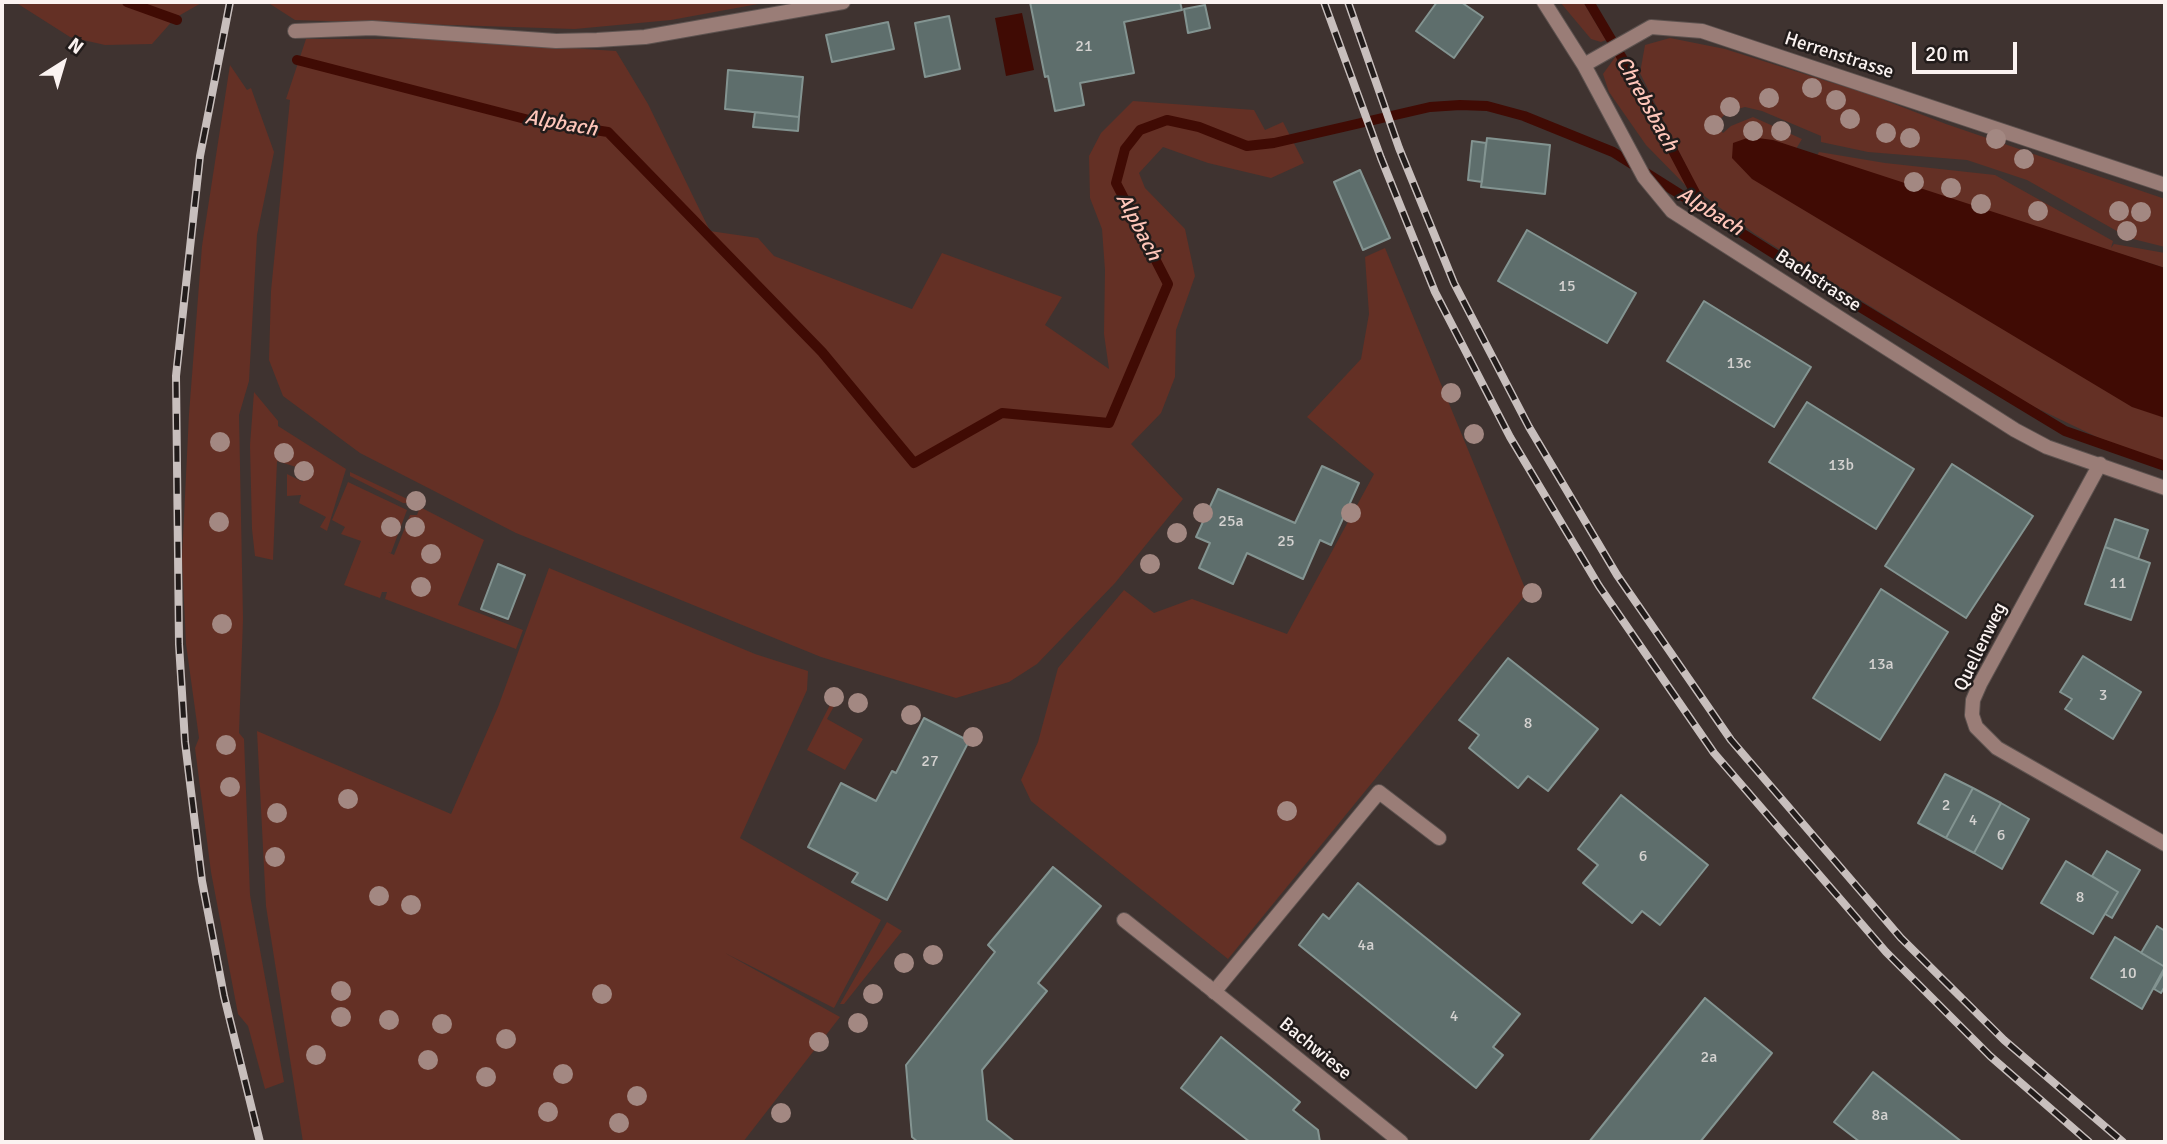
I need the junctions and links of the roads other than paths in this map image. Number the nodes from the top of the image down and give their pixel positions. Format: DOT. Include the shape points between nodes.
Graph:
graph roads {
  1 [pos="843,2"];
  2 [pos="1544,2"];
  3 [pos="295,31"];
  4 [pos="1584,65"];
  5 [pos="2165,185"];
  6 [pos="2100,464"];
  7 [pos="2165,488"];
  8 [pos="1439,838"];
  9 [pos="2165,844"];
  10 [pos="1124,920"];
  11 [pos="1210,988"];
  12 [pos="1401,1142"];
  1 -- 3 [label="street" via="667,34 597,40 372,28"];
  2 -- 4 [label="street, Bachstrasse"];
  4 -- 5 [label="street, Herrenstrasse" via="1651,27 1702,31"];
  4 -- 6 [label="street, Bachstrasse" via="1644,177 1672,211 2015,430 2047,447"];
  6 -- 7 [label="street, Bachstrasse"];
  6 -- 9 [label="street, Quellenweg" via="1980,684 1972,715 1976,727 1997,748"];
  8 -- 11 [label="street" via="1379,792"];
  10 -- 11 [label="street, Bachwiese"];
  11 -- 12 [label="street, Bachwiese"];
}
